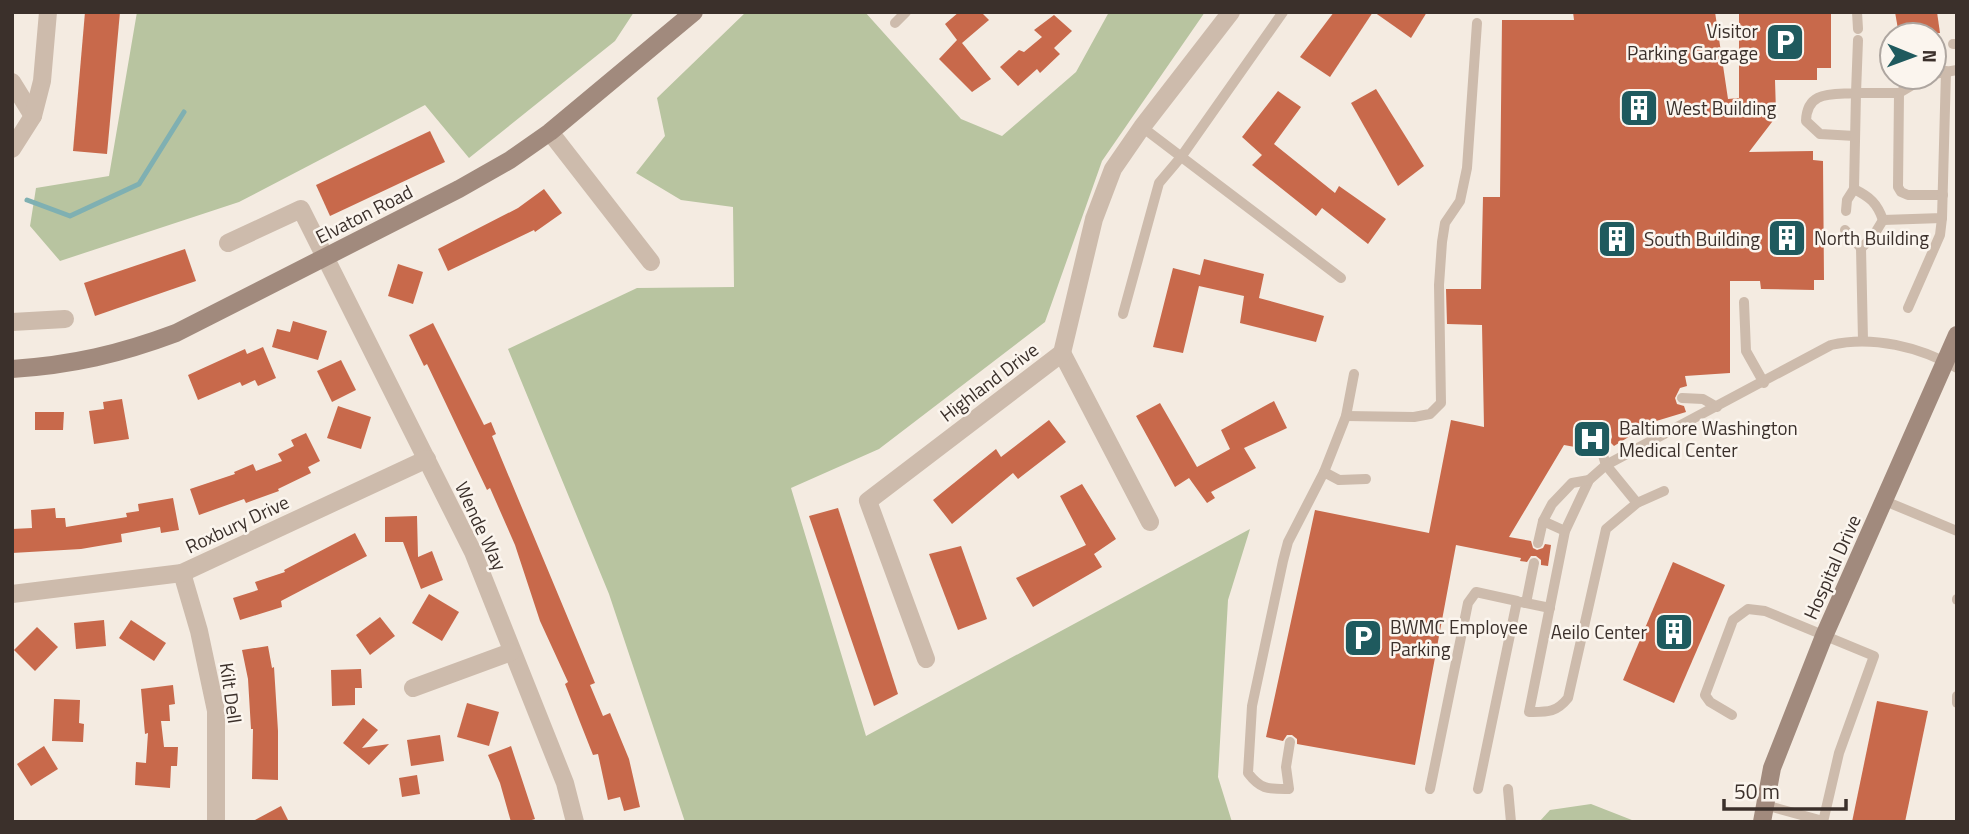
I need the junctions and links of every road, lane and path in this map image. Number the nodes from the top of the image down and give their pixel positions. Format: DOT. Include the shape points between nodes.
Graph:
graph roads {
  1 [pos="48,12"];
  2 [pos="694,12"];
  3 [pos="906,12"];
  4 [pos="1231,12"];
  5 [pos="1283,12"];
  6 [pos="1857,12"];
  7 [pos="895,23"];
  8 [pos="1477,23"];
  9 [pos="1858,29"];
  10 [pos="1858,40"];
  11 [pos="1951,71"];
  12 [pos="12,82"];
  13 [pos="1901,91"];
  14 [pos="1856,93"];
  15 [pos="1899,93"];
  16 [pos="33,116"];
  17 [pos="1142,127"];
  18 [pos="550,132"];
  19 [pos="1855,136"];
  20 [pos="12,149"];
  21 [pos="1181,157"];
  22 [pos="1854,189"];
  23 [pos="1943,195"];
  24 [pos="1846,211"];
  25 [pos="1942,218"];
  26 [pos="1883,220"];
  27 [pos="1845,230"];
  28 [pos="228,243"];
  29 [pos="1861,248"];
  30 [pos="326,258"];
  31 [pos="651,262"];
  32 [pos="1341,278"];
  33 [pos="1744,302"];
  34 [pos="1908,308"];
  35 [pos="1123,314"];
  36 [pos="65,319"];
  37 [pos="12,322"];
  38 [pos="1957,335"];
  39 [pos="1863,340"];
  40 [pos="1062,353"];
  41 [pos="1951,365"];
  42 [pos="12,369"];
  43 [pos="1354,374"];
  44 [pos="1764,383"];
  45 [pos="1682,398"];
  46 [pos="1717,407"];
  47 [pos="1346,416"];
  48 [pos="1605,436"];
  49 [pos="426,459"];
  50 [pos="1606,465"];
  51 [pos="1324,472"];
  52 [pos="1366,479"];
  53 [pos="1589,480"];
  54 [pos="1664,491"];
  55 [pos="1885,501"];
  56 [pos="1637,503"];
  57 [pos="1543,521"];
  58 [pos="1150,522"];
  59 [pos="1565,531"];
  60 [pos="1957,531"];
  61 [pos="1538,543"];
  62 [pos="1534,563"];
  63 [pos="182,573"];
  64 [pos="12,594"];
  65 [pos="1521,602"];
  66 [pos="1550,608"];
  67 [pos="1824,636"];
  68 [pos="511,652"];
  69 [pos="926,659"];
  70 [pos="413,688"];
  71 [pos="1957,696"];
  72 [pos="1957,703"];
  73 [pos="1732,715"];
  74 [pos="1290,742"];
  75 [pos="1430,789"];
  76 [pos="1478,789"];
  77 [pos="1508,789"];
  78 [pos="1764,813"];
  79 [pos="1823,821"];
  80 [pos="216,822"];
  81 [pos="575,822"];
  82 [pos="1511,822"];
  1 -- 16 [label="street" via="42,80"];
  2 -- 18 [label="street, Elvaton Road"];
  3 -- 7 [label="lane"];
  4 -- 17 [label="street, Highland Drive"];
  5 -- 21 [label="lane"];
  6 -- 9 [label="lane"];
  8 -- 47 [label="lane" via="1466,168 1460,201 1445,223 1439,285 1441,403 1430,414 1415,417"];
  10 -- 14 [label="lane"];
  11 -- 23 [label="lane"];
  12 -- 16 [label="street"];
  13 -- 15 [label="lane"];
  14 -- 15 [label="lane"];
  14 -- 19 [label="lane"];
  14 -- 19 [label="lane" via="1826,95 1812,100 1806,110 1806,121 1820,134"];
  15 -- 23 [label="lane" via="1898,187 1908,195"];
  16 -- 20 [label="street"];
  17 -- 21 [label="lane"];
  17 -- 40 [label="street, Highland Drive" via="1113,169 1094,219"];
  18 -- 30 [label="street, Elvaton Road" via="459,189"];
  18 -- 31 [label="street"];
  19 -- 22 [label="lane"];
  21 -- 32 [label="lane"];
  21 -- 35 [label="lane" via="1159,183"];
  22 -- 24 [label="lane"];
  22 -- 26 [label="lane" via="1878,205"];
  23 -- 25 [label="lane"];
  25 -- 26 [label="lane"];
  25 -- 34 [label="lane" via="1940,235"];
  26 -- 29 [label="lane"];
  27 -- 29 [label="lane"];
  28 -- 30 [label="street, Wende Way" via="301,209"];
  29 -- 39 [label="lane"];
  30 -- 42 [label="street, Elvaton Road" via="135,349 58,366"];
  30 -- 49 [label="street, Wende Way"];
  33 -- 44 [label="lane" via="1746,351"];
  36 -- 37 [label="street"];
  38 -- 41 [label="street, Hospital Drive"];
  39 -- 41 [label="lane"];
  39 -- 44 [label="lane" via="1830,345"];
  40 -- 58 [label="street"];
  40 -- 69 [label="street, Highland Drive" via="867,501"];
  41 -- 55 [label="street, Hospital Drive"];
  43 -- 47 [label="lane"];
  44 -- 46 [label="lane"];
  45 -- 46 [label="lane" via="1703,399"];
  46 -- 50 [label="lane"];
  47 -- 51 [label="lane"];
  48 -- 50 [label="lane" via="1600,442"];
  49 -- 63 [label="street, Roxbury Drive"];
  49 -- 68 [label="street, Wende Way" via="473,552"];
  50 -- 53 [label="lane"];
  50 -- 56 [label="lane"];
  51 -- 52 [label="lane" via="1339,480"];
  51 -- 74 [label="lane" via="1288,542 1252,706 1248,773 1256,783 1268,789 1289,789"];
  53 -- 57 [label="lane" via="1572,483"];
  53 -- 59 [label="lane"];
  54 -- 56 [label="lane"];
  55 -- 60 [label="lane"];
  55 -- 67 [label="street, Hospital Drive"];
  56 -- 66 [label="lane" via="1606,529 1568,698 1553,712 1529,712"];
  57 -- 59 [label="lane"];
  57 -- 61 [label="lane"];
  59 -- 66 [label="lane"];
  62 -- 65 [label="lane"];
  63 -- 64 [label="street, Roxbury Drive"];
  63 -- 80 [label="street, Kilt Dell" via="216,711"];
  65 -- 66 [label="lane"];
  65 -- 75 [label="lane" via="1476,592 1468,603"];
  65 -- 76 [label="lane"];
  67 -- 73 [label="lane" via="1765,611 1748,609 1734,620 1705,695"];
  67 -- 78 [label="street, Hospital Drive" via="1772,768"];
  67 -- 79 [label="lane" via="1874,656 1839,753"];
  68 -- 70 [label="street"];
  68 -- 81 [label="street, Wende Way" via="565,783"];
  71 -- 72 [label="lane"];
  77 -- 82 [label="lane"];
  78 -- 79 [label="lane"];
}
